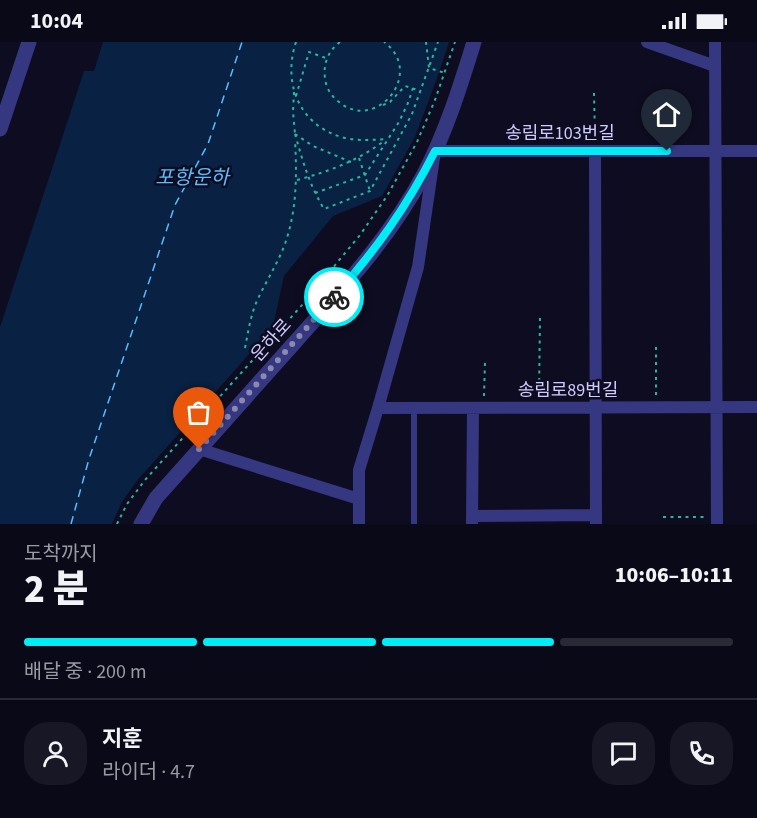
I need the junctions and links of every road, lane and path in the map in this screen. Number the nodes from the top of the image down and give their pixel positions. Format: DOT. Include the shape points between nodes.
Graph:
graph roads {
  1 [pos="29,42"];
  2 [pos="296,42"];
  3 [pos="340,42"];
  4 [pos="384,42"];
  5 [pos="426,42"];
  6 [pos="438,42"];
  7 [pos="455,42"];
  8 [pos="474,42"];
  9 [pos="647,42"];
  10 [pos="715,42"];
  11 [pos="327,58"];
  12 [pos="715,66"];
  13 [pos="429,68"];
  14 [pos="445,73"];
  15 [pos="413,88"];
  16 [pos="421,91"];
  17 [pos="594,93"];
  18 [pos="295,94"];
  19 [pos="377,107"];
  20 [pos="1,123"];
  21 [pos="295,134"];
  22 [pos="387,139"];
  23 [pos="435,151"];
  24 [pos="595,151"];
  25 [pos="714,151"];
  26 [pos="757,151"];
  27 [pos="359,158"];
  28 [pos="351,162"];
  29 [pos="365,175"];
  30 [pos="308,177"];
  31 [pos="297,180"];
  32 [pos="370,191"];
  33 [pos="314,193"];
  34 [pos="540,317"];
  35 [pos="656,347"];
  36 [pos="245,348"];
  37 [pos="485,361"];
  38 [pos="656,407"];
  39 [pos="716,407"];
  40 [pos="757,407"];
  41 [pos="378,408"];
  42 [pos="414,408"];
  43 [pos="478,408"];
  44 [pos="539,408"];
  45 [pos="595,408"];
  46 [pos="199,449"];
  47 [pos="359,499"];
  48 [pos="663,517"];
  49 [pos="472,520"];
  50 [pos="596,520"];
  51 [pos="717,520"];
  52 [pos="117,524"];
  53 [pos="141,524"];
  54 [pos="359,524"];
  55 [pos="414,524"];
  1 -- 20 [label="street"];
  2 -- 18 [label="path" via="290,76"];
  3 -- 11 [label="path"];
  4 -- 19 [label="path" via="396,56 400,80 388,101"];
  5 -- 13 [label="path"];
  6 -- 13 [label="path"];
  7 -- 14 [label="path"];
  8 -- 23 [label="street, 운하로"];
  9 -- 12 [label="street"];
  10 -- 12 [label="street"];
  11 -- 18 [label="path" via="309,52"];
  11 -- 19 [label="path" via="324,71 331,95 353,109"];
  12 -- 25 [label="street"];
  13 -- 14 [label="path"];
  13 -- 16 [label="path"];
  14 -- 52 [label="path" via="417,142 360,235 145,480"];
  15 -- 16 [label="path"];
  15 -- 19 [label="path" via="405,86 390,102"];
  15 -- 22 [label="path"];
  16 -- 32 [label="path"];
  17 -- 24 [label="path"];
  18 -- 21 [label="path"];
  18 -- 22 [label="path" via="310,119 326,131 358,140"];
  21 -- 28 [label="path"];
  21 -- 30 [label="path"];
  21 -- 31 [label="path"];
  22 -- 27 [label="path"];
  22 -- 29 [label="path"];
  23 -- 24 [label="street, 송림로103번길"];
  23 -- 41 [label="street" via="418,267"];
  23 -- 46 [label="street, 운하로" via="379,244"];
  24 -- 25 [label="street, 송림로103번길"];
  24 -- 45 [label="street"];
  25 -- 26 [label="street, 송림로103번길"];
  25 -- 39 [label="street"];
  27 -- 28 [label="path"];
  27 -- 29 [label="path"];
  28 -- 30 [label="path"];
  29 -- 32 [label="path"];
  29 -- 33 [label="path"];
  30 -- 31 [label="path"];
  30 -- 33 [label="path"];
  31 -- 36 [label="path" via="290,231 256,304"];
  32 -- 33 [label="path" via="324,209"];
  34 -- 44 [label="path"];
  35 -- 38 [label="path"];
  37 -- 43 [label="path"];
  38 -- 39 [label="street, 송림로89번길"];
  38 -- 45 [label="street, 송림로89번길"];
  39 -- 40 [label="street, 송림로89번길"];
  39 -- 51 [label="street"];
  41 -- 42 [label="street, 송림로89번길"];
  41 -- 47 [label="street" via="359,470"];
  42 -- 43 [label="street, 송림로89번길"];
  42 -- 55 [label="lane"];
  43 -- 44 [label="street, 송림로89번길"];
  43 -- 49 [label="street"];
  44 -- 45 [label="street, 송림로89번길"];
  45 -- 50 [label="street"];
  46 -- 47 [label="street"];
  46 -- 53 [label="street, 운하로" via="156,498"];
  47 -- 54 [label="street"];
  48 -- 51 [label="path"];
  49 -- 50 [label="street"];
}
